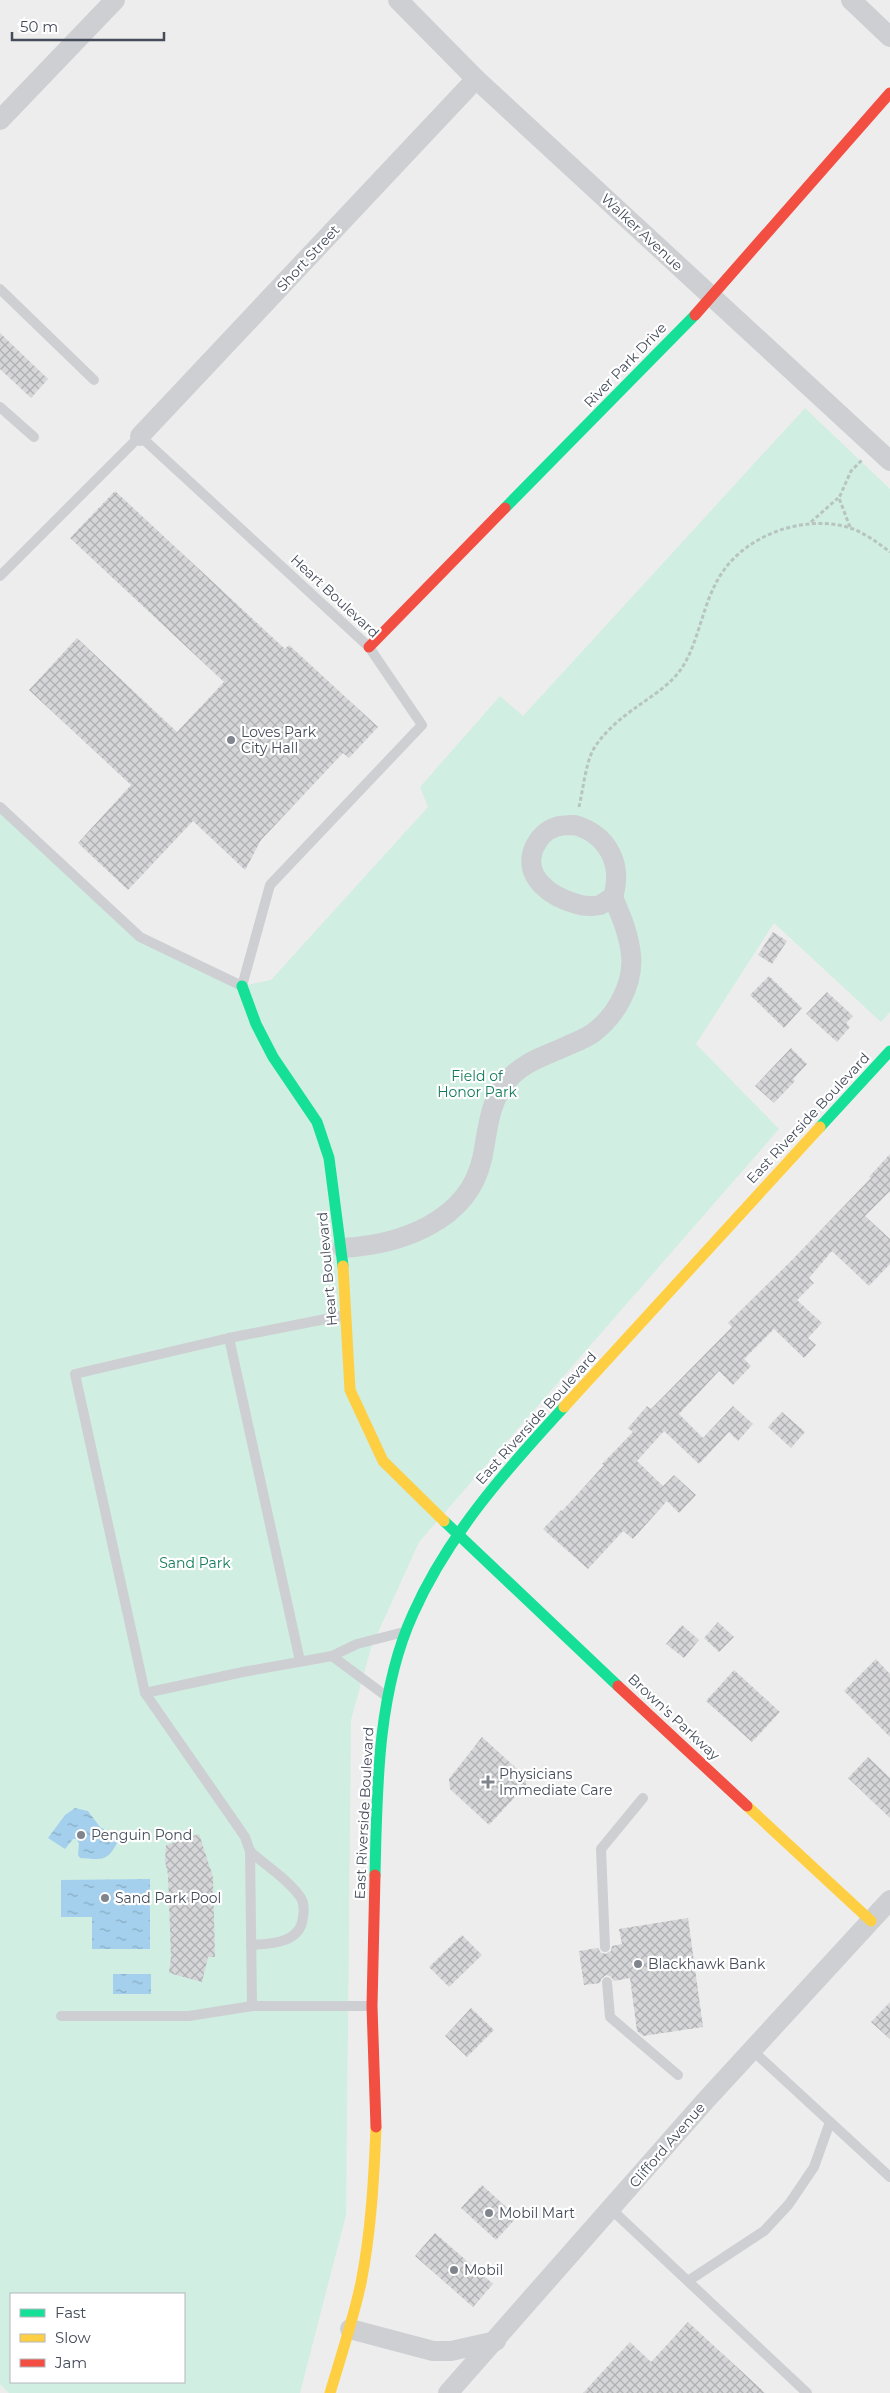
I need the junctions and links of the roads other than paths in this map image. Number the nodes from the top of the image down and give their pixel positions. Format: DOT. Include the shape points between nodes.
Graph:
graph roads {
  1 [pos="115,0"];
  2 [pos="398,0"];
  3 [pos="851,0"];
  4 [pos="890,37"];
  5 [pos="476,79"];
  6 [pos="890,93"];
  7 [pos="0,120"];
  8 [pos="0,289"];
  9 [pos="713,297"];
  10 [pos="94,380"];
  11 [pos="0,406"];
  12 [pos="140,436"];
  13 [pos="34,437"];
  14 [pos="890,461"];
  15 [pos="0,576"];
  16 [pos="369,647"];
  17 [pos="0,807"];
  18 [pos="613,897"];
  19 [pos="242,986"];
  20 [pos="890,1051"];
  21 [pos="342,1248"];
  22 [pos="346,1314"];
  23 [pos="229,1338"];
  24 [pos="456,1535"];
  25 [pos="407,1631"];
  26 [pos="332,1656"];
  27 [pos="300,1661"];
  28 [pos="146,1693"];
  29 [pos="388,1698"];
  30 [pos="643,1798"];
  31 [pos="250,1851"];
  32 [pos="890,1900"];
  33 [pos="871,1921"];
  34 [pos="251,1945"];
  35 [pos="605,1947"];
  36 [pos="607,1982"];
  37 [pos="252,2006"];
  38 [pos="372,2006"];
  39 [pos="61,2016"];
  40 [pos="752,2050"];
  41 [pos="678,2074"];
  42 [pos="830,2122"];
  43 [pos="890,2177"];
  44 [pos="611,2208"];
  45 [pos="688,2281"];
  46 [pos="350,2329"];
  47 [pos="496,2341"];
  48 [pos="330,2393"];
  49 [pos="448,2393"];
  50 [pos="807,2393"];
  1 -- 7 [label="street"];
  2 -- 5 [label="street, Walker Avenue"];
  3 -- 4 [label="street"];
  5 -- 9 [label="street, Walker Avenue"];
  5 -- 12 [label="street, Short Street"];
  6 -- 9 [label="street, River Park Drive"];
  8 -- 10 [label="lane"];
  9 -- 14 [label="street, Walker Avenue"];
  9 -- 16 [label="street, River Park Drive"];
  11 -- 13 [label="lane"];
  12 -- 15 [label="lane"];
  12 -- 16 [label="lane, Heart Boulevard"];
  16 -- 19 [label="lane, Heart Boulevard" via="422,725 270,885"];
  17 -- 19 [label="lane" via="140,937"];
  18 -- 18 [label="street" via="599,905 584,906 566,901 539,882 532,870 530,857 544,833 556,826 575,825 598,835 617,870 618,882"];
  18 -- 21 [label="street" via="626,929 631,963 630,978 608,1018 592,1034 523,1065 507,1081 494,1100 475,1180 450,1211 426,1228 401,1238 370,1246"];
  19 -- 21 [label="street, Heart Boulevard" via="273,1057 317,1122 329,1158"];
  20 -- 24 [label="street, East Riverside Boulevard" via="506,1470"];
  21 -- 22 [label="street, Heart Boulevard"];
  22 -- 23 [label="lane"];
  22 -- 24 [label="street, Heart Boulevard" via="350,1390 383,1461"];
  23 -- 27 [label="lane"];
  23 -- 28 [label="lane" via="75,1374"];
  24 -- 25 [label="street, East Riverside Boulevard" via="431,1577"];
  24 -- 33 [label="street, Brown's Parkway"];
  25 -- 26 [label="lane" via="357,1644"];
  25 -- 29 [label="street, East Riverside Boulevard"];
  26 -- 27 [label="lane"];
  26 -- 29 [label="lane"];
  27 -- 28 [label="lane"];
  28 -- 31 [label="lane" via="234,1821"];
  29 -- 38 [label="street, East Riverside Boulevard" via="382,1734 376,1832"];
  30 -- 35 [label="lane" via="600,1849"];
  31 -- 34 [label="lane"];
  31 -- 34 [label="lane" via="303,1900 304,1915 296,1934 275,1943"];
  32 -- 33 [label="street, Clifford Avenue"];
  33 -- 40 [label="street, Clifford Avenue"];
  34 -- 37 [label="lane"];
  36 -- 41 [label="lane" via="610,2017"];
  37 -- 38 [label="lane"];
  37 -- 39 [label="lane" via="189,2016"];
  38 -- 46 [label="street, East Riverside Boulevard" via="377,2111 374,2172 367,2242"];
  40 -- 42 [label="lane"];
  40 -- 44 [label="street, Clifford Avenue"];
  42 -- 43 [label="lane"];
  42 -- 45 [label="lane" via="814,2167 789,2204 764,2231"];
  44 -- 45 [label="lane"];
  44 -- 47 [label="street, Clifford Avenue"];
  45 -- 50 [label="lane"];
  46 -- 47 [label="street" via="433,2351 451,2351"];
  46 -- 48 [label="street, East Riverside Boulevard"];
  47 -- 49 [label="street, Clifford Avenue"];
}
